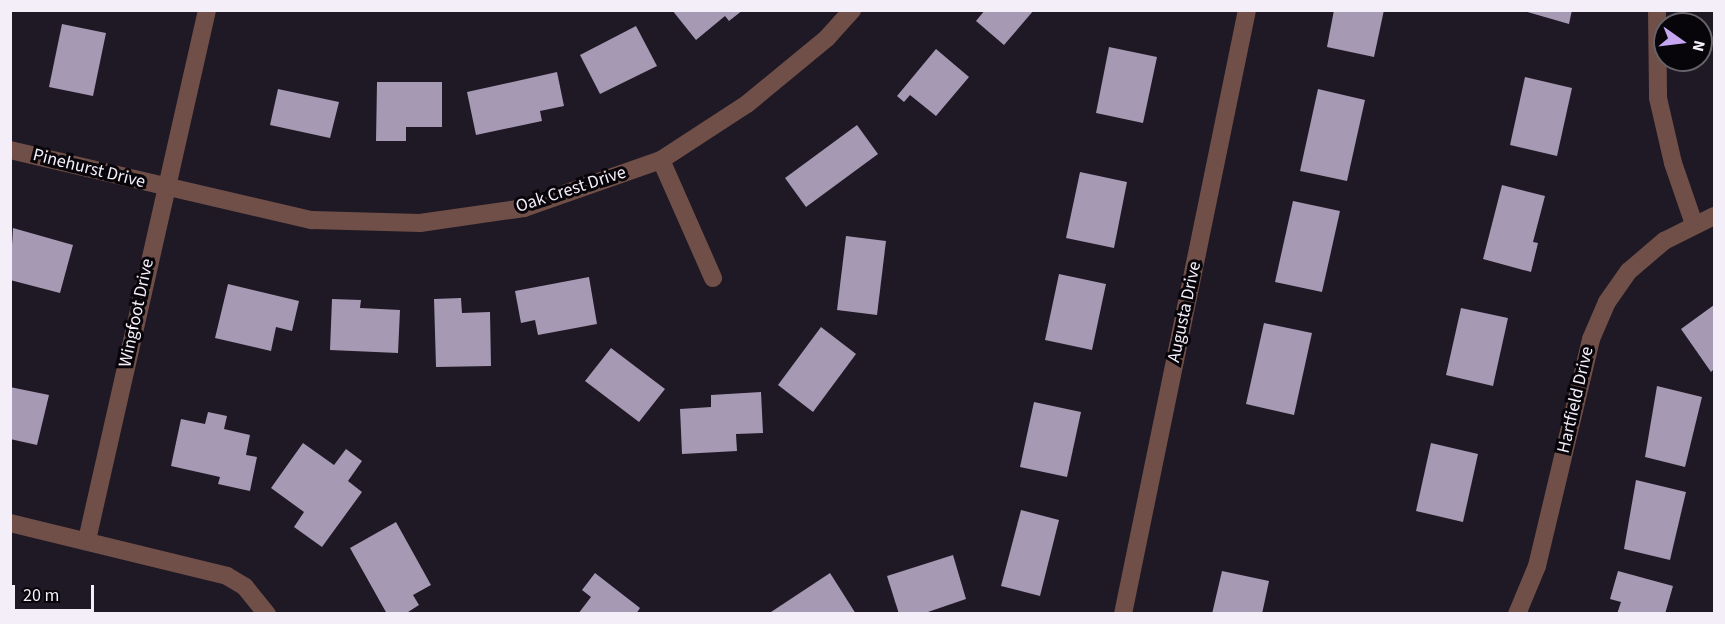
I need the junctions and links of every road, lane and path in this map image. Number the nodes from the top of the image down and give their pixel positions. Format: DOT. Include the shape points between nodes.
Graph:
graph roads {
  1 [pos="207,10"];
  2 [pos="852,10"];
  3 [pos="1247,10"];
  4 [pos="1658,10"];
  5 [pos="10,150"];
  6 [pos="661,160"];
  7 [pos="168,188"];
  8 [pos="1714,216"];
  9 [pos="1694,224"];
  10 [pos="713,278"];
  11 [pos="10,523"];
  12 [pos="87,540"];
  13 [pos="267,614"];
  14 [pos="1123,614"];
  15 [pos="1517,614"];
  1 -- 7 [label="street, Wingfoot Drive"];
  2 -- 6 [label="street, Oak Crest Drive" via="827,38 747,104"];
  3 -- 14 [label="street, Augusta Drive"];
  4 -- 9 [label="street" via="1658,98 1672,163"];
  5 -- 7 [label="street, Pinehurst Drive"];
  6 -- 7 [label="street, Oak Crest Drive" via="524,208 420,223 312,220"];
  6 -- 10 [label="street"];
  7 -- 12 [label="street, Wingfoot Drive" via="156,226"];
  8 -- 9 [label="street, Hartfield Drive"];
  9 -- 15 [label="street, Hartfield Drive" via="1664,241 1629,271 1607,302 1591,339 1536,566"];
  11 -- 12 [label="street"];
  12 -- 13 [label="street" via="227,576 245,587"];
}
